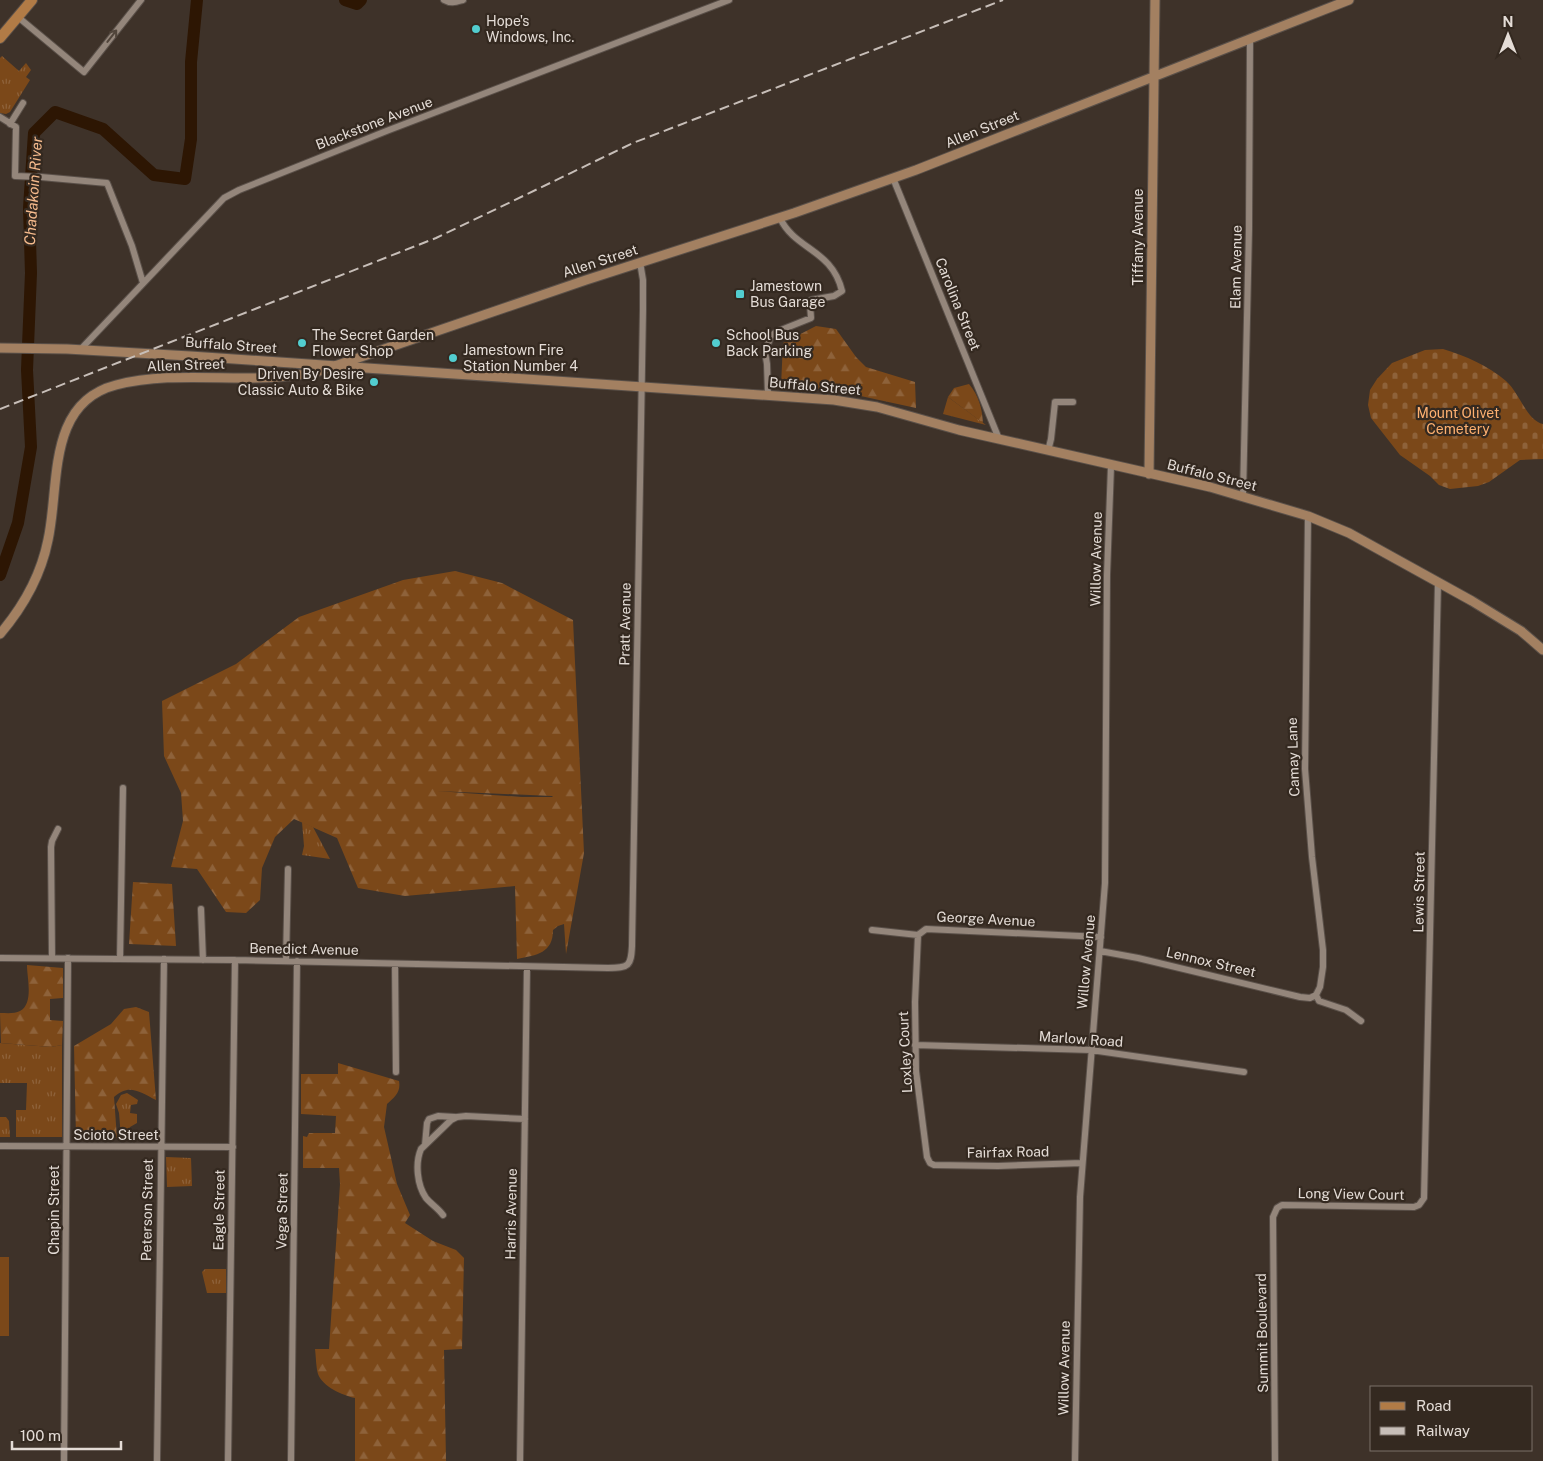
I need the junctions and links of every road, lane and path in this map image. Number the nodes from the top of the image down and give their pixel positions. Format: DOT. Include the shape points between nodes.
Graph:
graph roads {
  1 [pos="32,0"];
  2 [pos="141,0"];
  3 [pos="444,0"];
  4 [pos="463,0"];
  5 [pos="729,0"];
  6 [pos="1155,0"];
  7 [pos="1349,0"];
  8 [pos="18,17"];
  9 [pos="0,38"];
  10 [pos="1250,39"];
  11 [pos="1153,76"];
  12 [pos="23,103"];
  13 [pos="0,117"];
  14 [pos="10,124"];
  15 [pos="893,178"];
  16 [pos="780,218"];
  17 [pos="640,262"];
  18 [pos="143,282"];
  19 [pos="0,348"];
  20 [pos="80,350"];
  21 [pos="288,363"];
  22 [pos="336,366"];
  23 [pos="288,377"];
  24 [pos="642,387"];
  25 [pos="768,396"];
  26 [pos="1073,402"];
  27 [pos="999,439"];
  28 [pos="1048,451"];
  29 [pos="1111,466"];
  30 [pos="1149,474"];
  31 [pos="1243,496"];
  32 [pos="1308,516"];
  33 [pos="1438,582"];
  34 [pos="0,634"];
  35 [pos="1543,650"];
  36 [pos="123,788"];
  37 [pos="58,829"];
  38 [pos="288,869"];
  39 [pos="202,909"];
  40 [pos="872,930"];
  41 [pos="918,935"];
  42 [pos="1101,937"];
  43 [pos="1100,951"];
  44 [pos="0,958"];
  45 [pos="52,958"];
  46 [pos="68,958"];
  47 [pos="120,959"];
  48 [pos="164,960"];
  49 [pos="202,960"];
  50 [pos="235,960"];
  51 [pos="286,961"];
  52 [pos="298,962"];
  53 [pos="395,964"];
  54 [pos="527,967"];
  55 [pos="608,968"];
  56 [pos="1316,995"];
  57 [pos="1361,1021"];
  58 [pos="915,1045"];
  59 [pos="1091,1050"];
  60 [pos="396,1072"];
  61 [pos="1244,1072"];
  62 [pos="457,1117"];
  63 [pos="525,1119"];
  64 [pos="424,1145"];
  65 [pos="0,1146"];
  66 [pos="233,1147"];
  67 [pos="67,1148"];
  68 [pos="160,1148"];
  69 [pos="1082,1163"];
  70 [pos="934,1165"];
  71 [pos="1422,1203"];
  72 [pos="1278,1207"];
  73 [pos="443,1215"];
  74 [pos="64,1461"];
  75 [pos="157,1461"];
  76 [pos="228,1461"];
  77 [pos="291,1461"];
  78 [pos="520,1461"];
  79 [pos="1075,1461"];
  80 [pos="1275,1461"];
  1 -- 8 [label="main road"];
  8 -- 2 [label="street, one-way" via="84,72"];
  3 -- 4 [label="street"];
  5 -- 18 [label="street, Blackstone Avenue" via="239,190 224,198"];
  6 -- 11 [label="street, Tiffany Avenue"];
  7 -- 10 [label="street, Allen Street"];
  8 -- 9 [label="main road"];
  10 -- 11 [label="street, Allen Street"];
  10 -- 31 [label="street, Elam Avenue"];
  11 -- 15 [label="street, Allen Street"];
  11 -- 30 [label="street, Tiffany Avenue"];
  12 -- 14 [label="street"];
  13 -- 14 [label="street"];
  14 -- 18 [label="street" via="16,127 15,176 107,183"];
  15 -- 16 [label="street, Allen Street"];
  15 -- 27 [label="street, Carolina Street"];
  16 -- 17 [label="street, Allen Street"];
  16 -- 25 [label="street" via="793,235 825,259 842,291 834,296 811,300 811,318 771,336 765,352"];
  17 -- 22 [label="street, Allen Street"];
  17 -- 24 [label="street, Pratt Avenue" via="643,286"];
  18 -- 20 [label="street, Blackstone Avenue"];
  19 -- 20 [label="street, Buffalo Street"];
  20 -- 21 [label="street, Buffalo Street"];
  21 -- 22 [label="street, Buffalo Street"];
  21 -- 23 [label="street" via="292,370"];
  22 -- 23 [label="street, Allen Street"];
  22 -- 24 [label="street, Buffalo Street"];
  23 -- 34 [label="street, Allen Street" via="147,379 115,385 88,399 70,420 61,444 48,539 38,572 26,599"];
  24 -- 25 [label="street, Buffalo Street"];
  24 -- 55 [label="street, Pratt Avenue" via="632,948 631,961 627,966"];
  25 -- 27 [label="street, Buffalo Street" via="864,404"];
  26 -- 28 [label="street" via="1055,402"];
  27 -- 28 [label="street, Buffalo Street"];
  28 -- 29 [label="street, Buffalo Street"];
  29 -- 30 [label="street, Buffalo Street"];
  29 -- 42 [label="street, Willow Avenue" via="1105,883"];
  30 -- 31 [label="street, Buffalo Street"];
  31 -- 32 [label="street, Buffalo Street"];
  32 -- 33 [label="street, Buffalo Street" via="1349,533"];
  32 -- 56 [label="street, Camay Lane" via="1305,769 1323,967"];
  33 -- 35 [label="street, Buffalo Street" via="1521,631"];
  33 -- 71 [label="street, Lewis Street" via="1425,1189"];
  36 -- 47 [label="street"];
  37 -- 45 [label="street" via="51,847"];
  38 -- 51 [label="street"];
  39 -- 49 [label="street"];
  40 -- 41 [label="street, George Avenue"];
  41 -- 42 [label="street, George Avenue" via="926,929"];
  41 -- 58 [label="street, Loxley Court"];
  42 -- 43 [label="street, Willow Avenue"];
  43 -- 56 [label="street, Lennox Street" via="1300,997"];
  43 -- 59 [label="street, Willow Avenue"];
  44 -- 45 [label="street, Benedict Avenue"];
  45 -- 46 [label="street, Benedict Avenue"];
  46 -- 47 [label="street, Benedict Avenue"];
  46 -- 67 [label="street, Chapin Street"];
  47 -- 48 [label="street, Benedict Avenue"];
  48 -- 49 [label="street, Benedict Avenue"];
  48 -- 68 [label="street, Peterson Street"];
  49 -- 50 [label="street, Benedict Avenue"];
  50 -- 51 [label="street, Benedict Avenue"];
  50 -- 66 [label="street, Eagle Street"];
  51 -- 52 [label="street, Benedict Avenue"];
  52 -- 53 [label="street, Benedict Avenue"];
  52 -- 77 [label="street, Vega Street"];
  53 -- 54 [label="street, Benedict Avenue"];
  53 -- 60 [label="street"];
  54 -- 55 [label="street, Benedict Avenue"];
  54 -- 63 [label="street, Harris Avenue"];
  56 -- 57 [label="street" via="1320,1001 1346,1010"];
  58 -- 59 [label="street, Marlow Road"];
  58 -- 70 [label="street, Loxley Court" via="928,1157"];
  59 -- 61 [label="street, Marlow Road"];
  59 -- 69 [label="street, Willow Avenue"];
  62 -- 63 [label="street"];
  62 -- 64 [label="street"];
  62 -- 64 [label="street" via="429,1119"];
  63 -- 78 [label="street, Harris Avenue"];
  64 -- 73 [label="street" via="419,1153 418,1181 427,1199"];
  65 -- 67 [label="street, Scioto Street"];
  66 -- 68 [label="street, Scioto Street"];
  66 -- 76 [label="street, Eagle Street"];
  67 -- 68 [label="street, Scioto Street"];
  67 -- 74 [label="street, Chapin Street"];
  68 -- 75 [label="street, Peterson Street"];
  69 -- 70 [label="street, Fairfax Road"];
  69 -- 79 [label="street, Willow Avenue"];
  71 -- 72 [label="street, Long View Court" via="1414,1207"];
  72 -- 80 [label="street, Summit Boulevard" via="1273,1217"];
}
